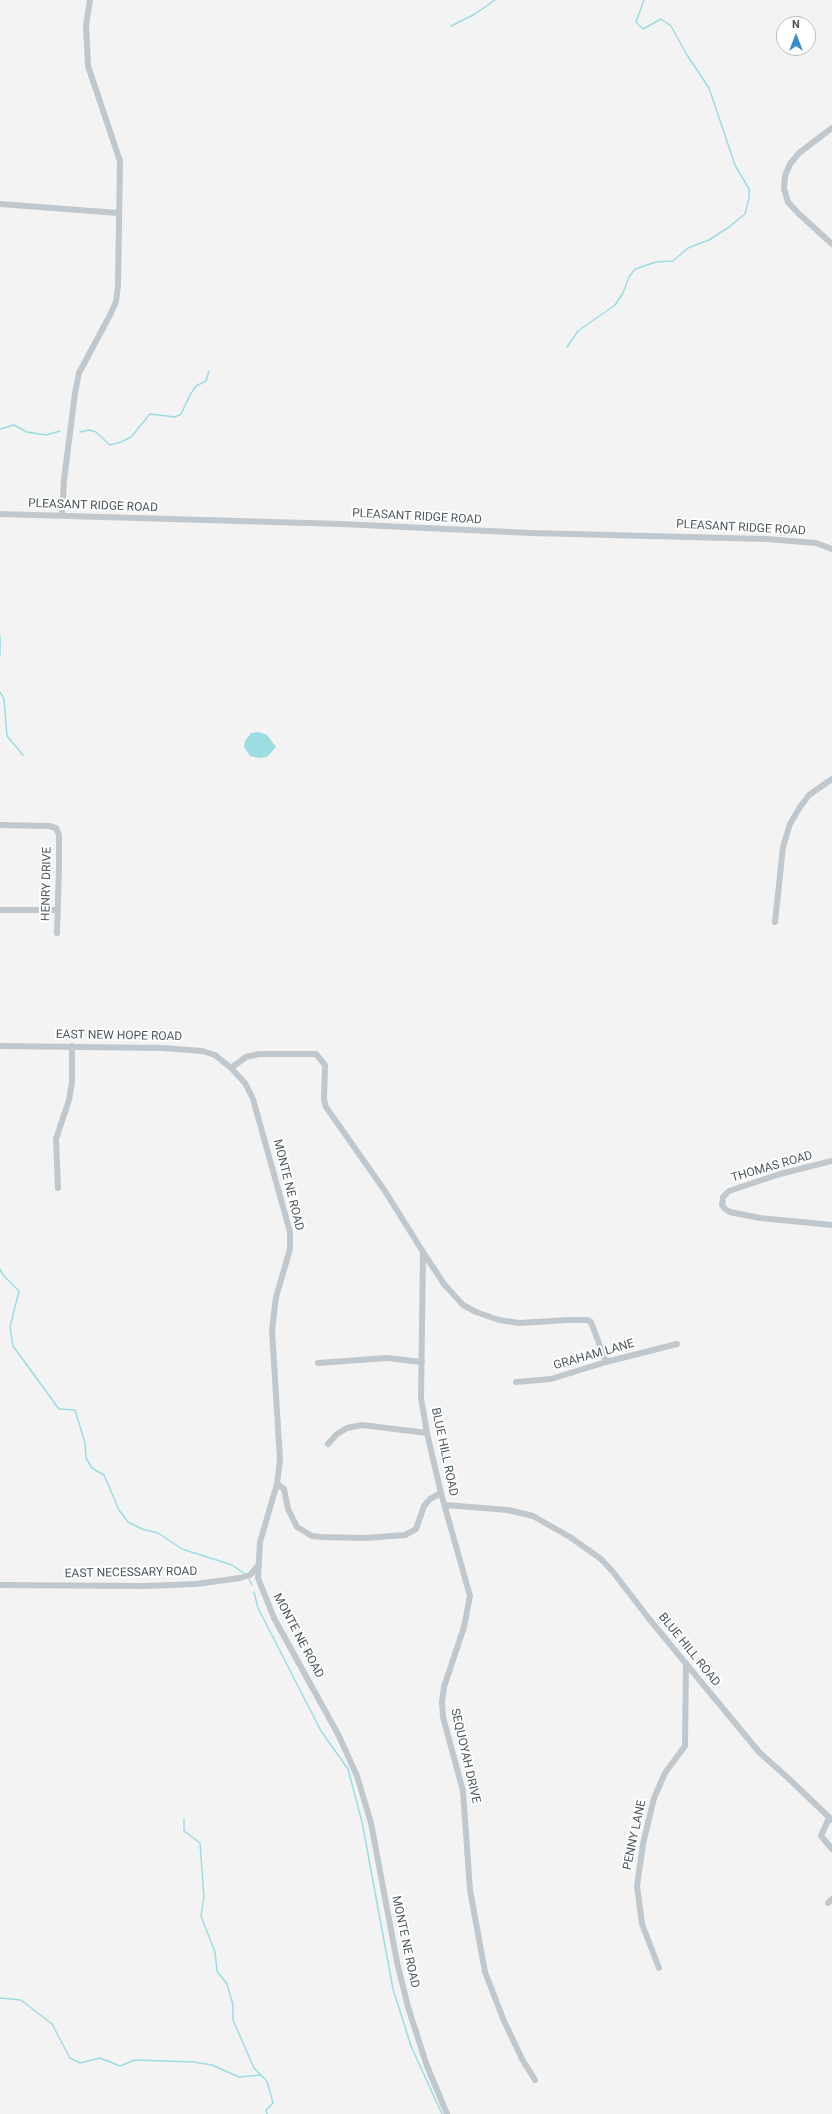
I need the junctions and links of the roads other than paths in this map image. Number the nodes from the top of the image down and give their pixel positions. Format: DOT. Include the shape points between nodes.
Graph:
graph roads {
  1 [pos="90,0"];
  2 [pos="832,128"];
  3 [pos="0,204"];
  4 [pos="118,213"];
  5 [pos="832,244"];
  6 [pos="0,514"];
  7 [pos="62,516"];
  8 [pos="832,549"];
  9 [pos="832,779"];
  10 [pos="0,825"];
  11 [pos="0,910"];
  12 [pos="58,910"];
  13 [pos="776,922"];
  14 [pos="57,933"];
  15 [pos="0,1046"];
  16 [pos="72,1046"];
  17 [pos="231,1068"];
  18 [pos="832,1162"];
  19 [pos="58,1188"];
  20 [pos="832,1225"];
  21 [pos="423,1252"];
  22 [pos="676,1344"];
  23 [pos="422,1362"];
  24 [pos="606,1362"];
  25 [pos="318,1363"];
  26 [pos="516,1382"];
  27 [pos="427,1433"];
  28 [pos="328,1444"];
  29 [pos="277,1484"];
  30 [pos="441,1493"];
  31 [pos="445,1505"];
  32 [pos="257,1567"];
  33 [pos="0,1585"];
  34 [pos="686,1663"];
  35 [pos="831,1819"];
  36 [pos="832,1850"];
  37 [pos="658,1968"];
  38 [pos="535,2080"];
  39 [pos="447,2114"];
  1 -- 4 [label="street" via="86,25 87,55 95,89 118,150"];
  2 -- 5 [label="street" via="799,153 790,164 785,176 784,189 788,202 798,214"];
  3 -- 4 [label="street"];
  4 -- 7 [label="street" via="116,302 79,373 65,473"];
  6 -- 7 [label="street, PLEASANT RIDGE ROAD"];
  7 -- 8 [label="street, PLEASANT RIDGE ROAD" via="341,524 524,533 766,538 816,543"];
  9 -- 13 [label="street" via="803,803 788,828 783,847"];
  10 -- 12 [label="street, HENRY DRIVE" via="56,828 59,835"];
  11 -- 12 [label="street"];
  12 -- 14 [label="street, HENRY DRIVE"];
  15 -- 16 [label="street, EAST NEW HOPE ROAD"];
  16 -- 17 [label="street, EAST NEW HOPE ROAD" via="192,1049 215,1056"];
  16 -- 19 [label="street" via="69,1100 56,1139"];
  17 -- 21 [label="street" via="253,1055 316,1054 325,1065 326,1107 389,1197"];
  17 -- 29 [label="street, MONTE NE ROAD" via="245,1083 253,1099 290,1232 290,1249 276,1296 272,1330 280,1442"];
  18 -- 20 [label="street, THOMAS ROAD" via="780,1174 729,1191 723,1197 722,1205 730,1212 760,1218"];
  21 -- 23 [label="street, BLUE HILL ROAD"];
  21 -- 24 [label="street" via="444,1284 463,1305 476,1312 499,1320 520,1323 568,1320 592,1322"];
  22 -- 24 [label="street, GRAHAM LANE"];
  23 -- 25 [label="street" via="387,1358"];
  23 -- 27 [label="street, BLUE HILL ROAD" via="422,1398"];
  24 -- 26 [label="street, GRAHAM LANE" via="551,1379"];
  27 -- 28 [label="street" via="362,1425 347,1428"];
  27 -- 30 [label="street, BLUE HILL ROAD"];
  29 -- 30 [label="street" via="284,1489 288,1509 297,1527 312,1536 322,1537 365,1538 405,1534 416,1529 424,1506"];
  29 -- 32 [label="street, MONTE NE ROAD" via="260,1542"];
  30 -- 31 [label="street, BLUE HILL ROAD"];
  31 -- 34 [label="street, BLUE HILL ROAD" via="521,1512 546,1522 570,1537 613,1572"];
  31 -- 38 [label="street, SEQUOYAH DRIVE" via="470,1596 464,1628 446,1680 442,1702 443,1717 466,1807 468,1876 474,1917 489,1984 516,2046"];
  32 -- 33 [label="street, EAST NECESSARY ROAD" via="250,1575 240,1578 196,1584"];
  32 -- 39 [label="street, MONTE NE ROAD" via="262,1591 274,1618 339,1736 357,1776 371,1823 408,2007 427,2066"];
  34 -- 35 [label="street, BLUE HILL ROAD" via="759,1752"];
  34 -- 37 [label="street, PENNY LANE" via="685,1746 665,1773 654,1798 643,1844 637,1886 642,1924"];
  35 -- 36 [label="street" via="821,1836"];
}
